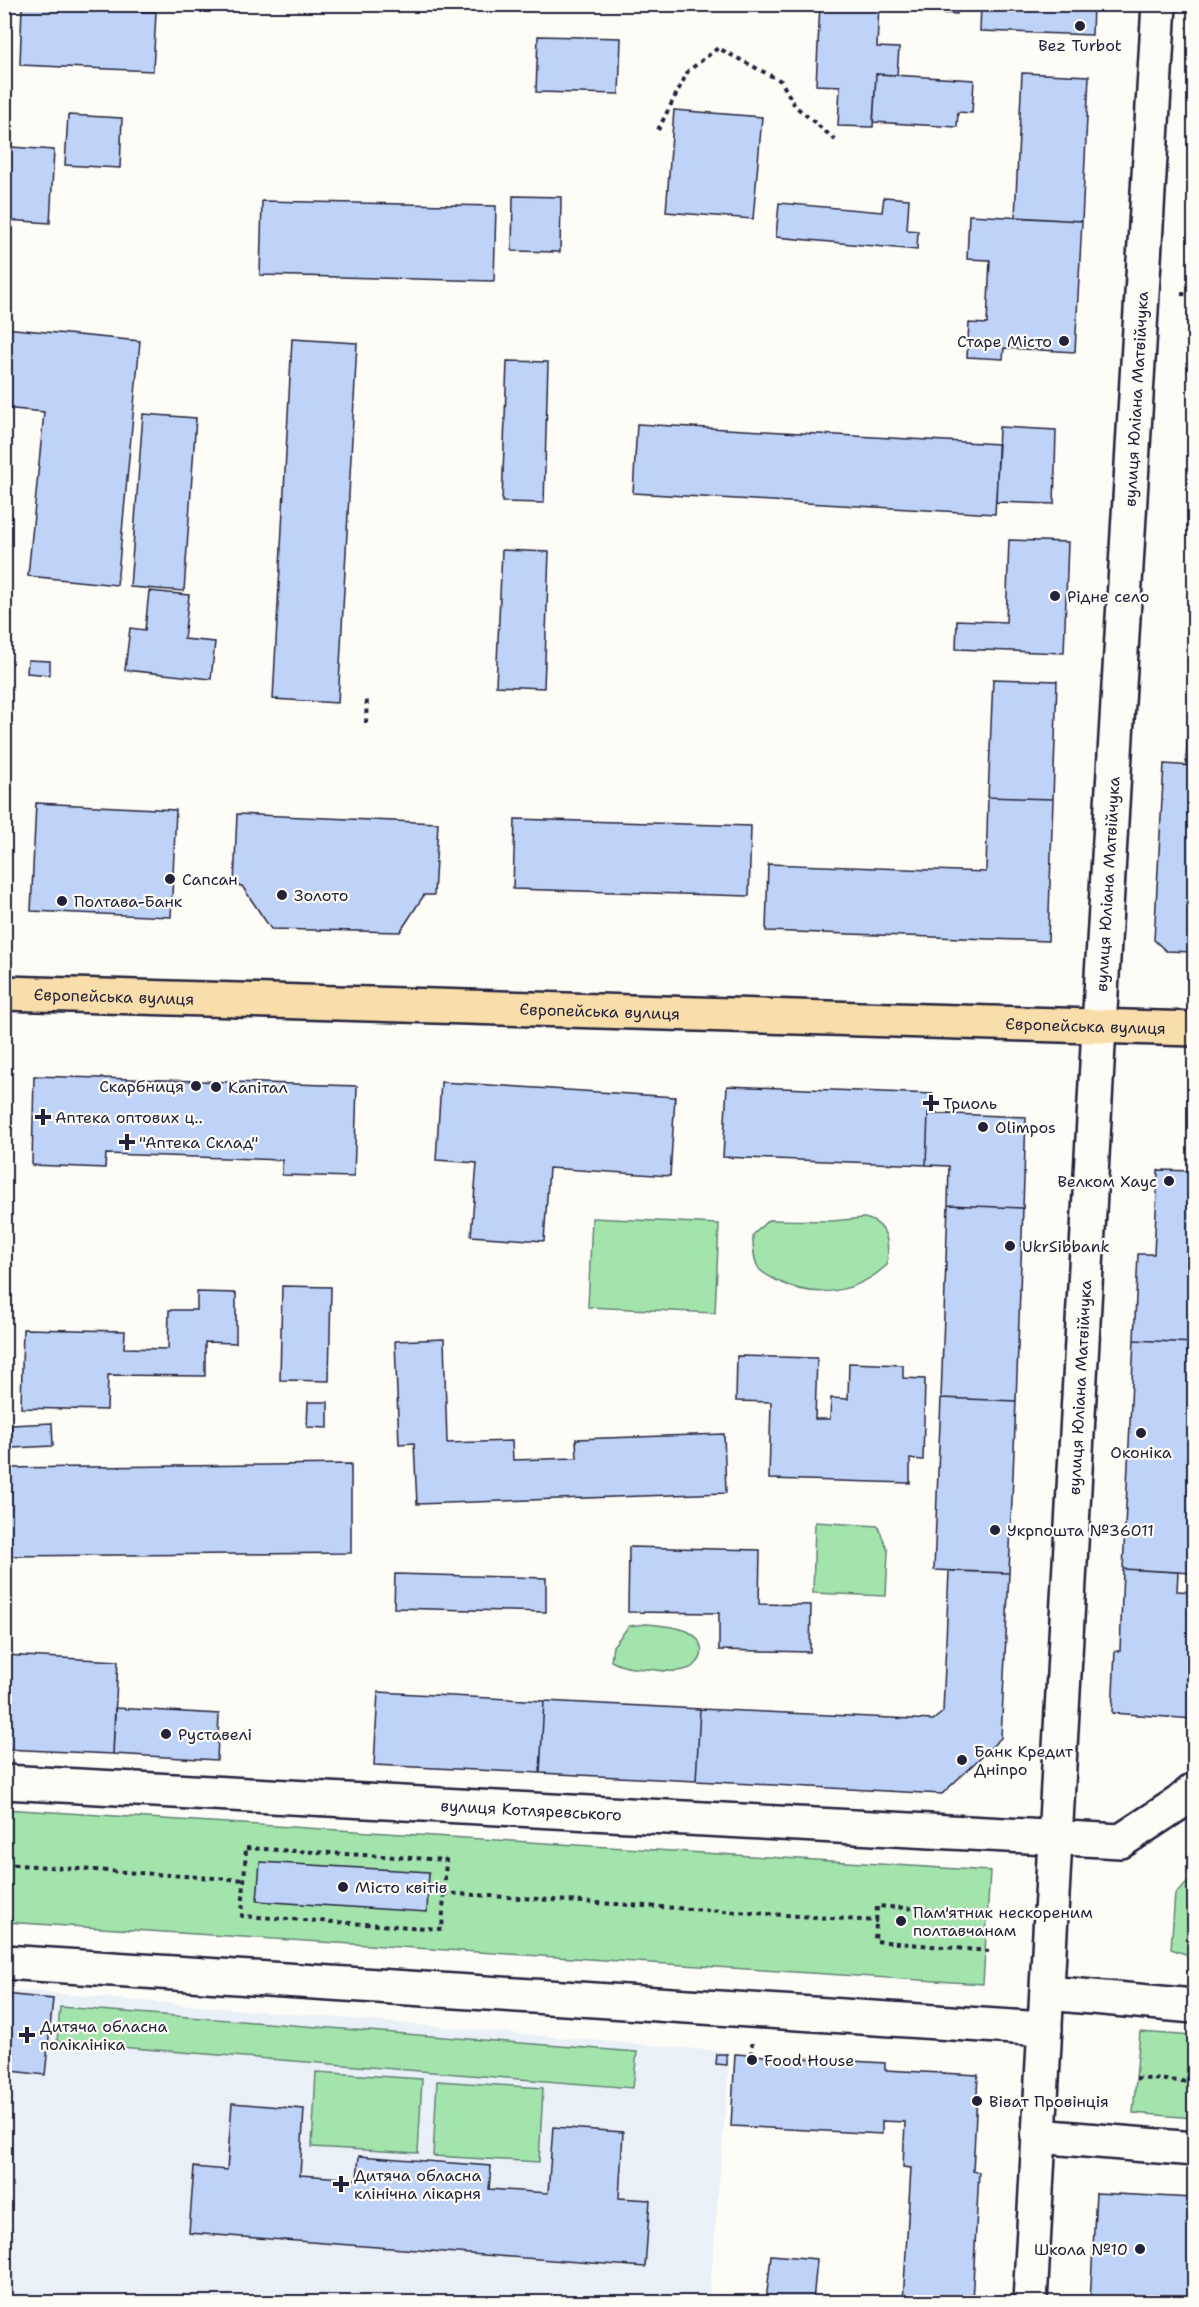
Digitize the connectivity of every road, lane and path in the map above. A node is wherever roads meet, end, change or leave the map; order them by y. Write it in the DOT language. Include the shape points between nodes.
graph roads {
  1 [pos="1159,4"];
  2 [pos="658,130"];
  3 [pos="838,141"];
  4 [pos="1181,294"];
  5 [pos="1194,295"];
  6 [pos="367,697"];
  7 [pos="366,723"];
  8 [pos="4,846"];
  9 [pos="12,846"];
  10 [pos="4,993"];
  11 [pos="1099,1027"];
  12 [pos="1194,1029"];
  13 [pos="4,1782"];
  14 [pos="1194,1790"];
  15 [pos="1057,1837"];
  16 [pos="4,1864"];
  17 [pos="244,1880"];
  18 [pos="444,1893"];
  19 [pos="990,1914"];
  20 [pos="877,1921"];
  21 [pos="989,1951"];
  22 [pos="4,1962"];
  23 [pos="1047,1993"];
  24 [pos="1194,2006"];
  25 [pos="1045,2029"];
  26 [pos="1136,2078"];
  27 [pos="1194,2082"];
  28 [pos="1038,2136"];
  29 [pos="1194,2149"];
  30 [pos="1030,2302"];
  1 -- 11 [label="street, вулиця Юліана Матвійчука"];
  2 -- 3 [label="path" via="688,71 718,48 781,81 795,106"];
  4 -- 5 [label="path"];
  6 -- 7 [label="path"];
  8 -- 9 [label="path"];
  10 -- 11 [label="main road, Європейська вулиця"];
  11 -- 12 [label="main road, Європейська вулиця"];
  11 -- 15 [label="street, вулиця Юліана Матвійчука"];
  13 -- 15 [label="street, вулиця Котляревського"];
  14 -- 15 [label="street, вулиця Котляревського" via="1120,1841"];
  15 -- 23 [label="street, вулиця Юліана Матвійчука"];
  16 -- 17 [label="path"];
  17 -- 18 [label="path" via="246,1848 446,1860"];
  17 -- 18 [label="path" via="242,1916 442,1929"];
  18 -- 20 [label="path"];
  19 -- 20 [label="path" via="878,1906"];
  20 -- 21 [label="path" via="875,1941"];
  22 -- 25 [label="street"];
  23 -- 24 [label="street"];
  23 -- 25 [label="street, вулиця Юліана Матвійчука"];
  25 -- 28 [label="street, вулиця Юліана Матвійчука"];
  26 -- 27 [label="path"];
  28 -- 29 [label="street"];
  28 -- 30 [label="street, вулиця Юліана Матвійчука"];
}
